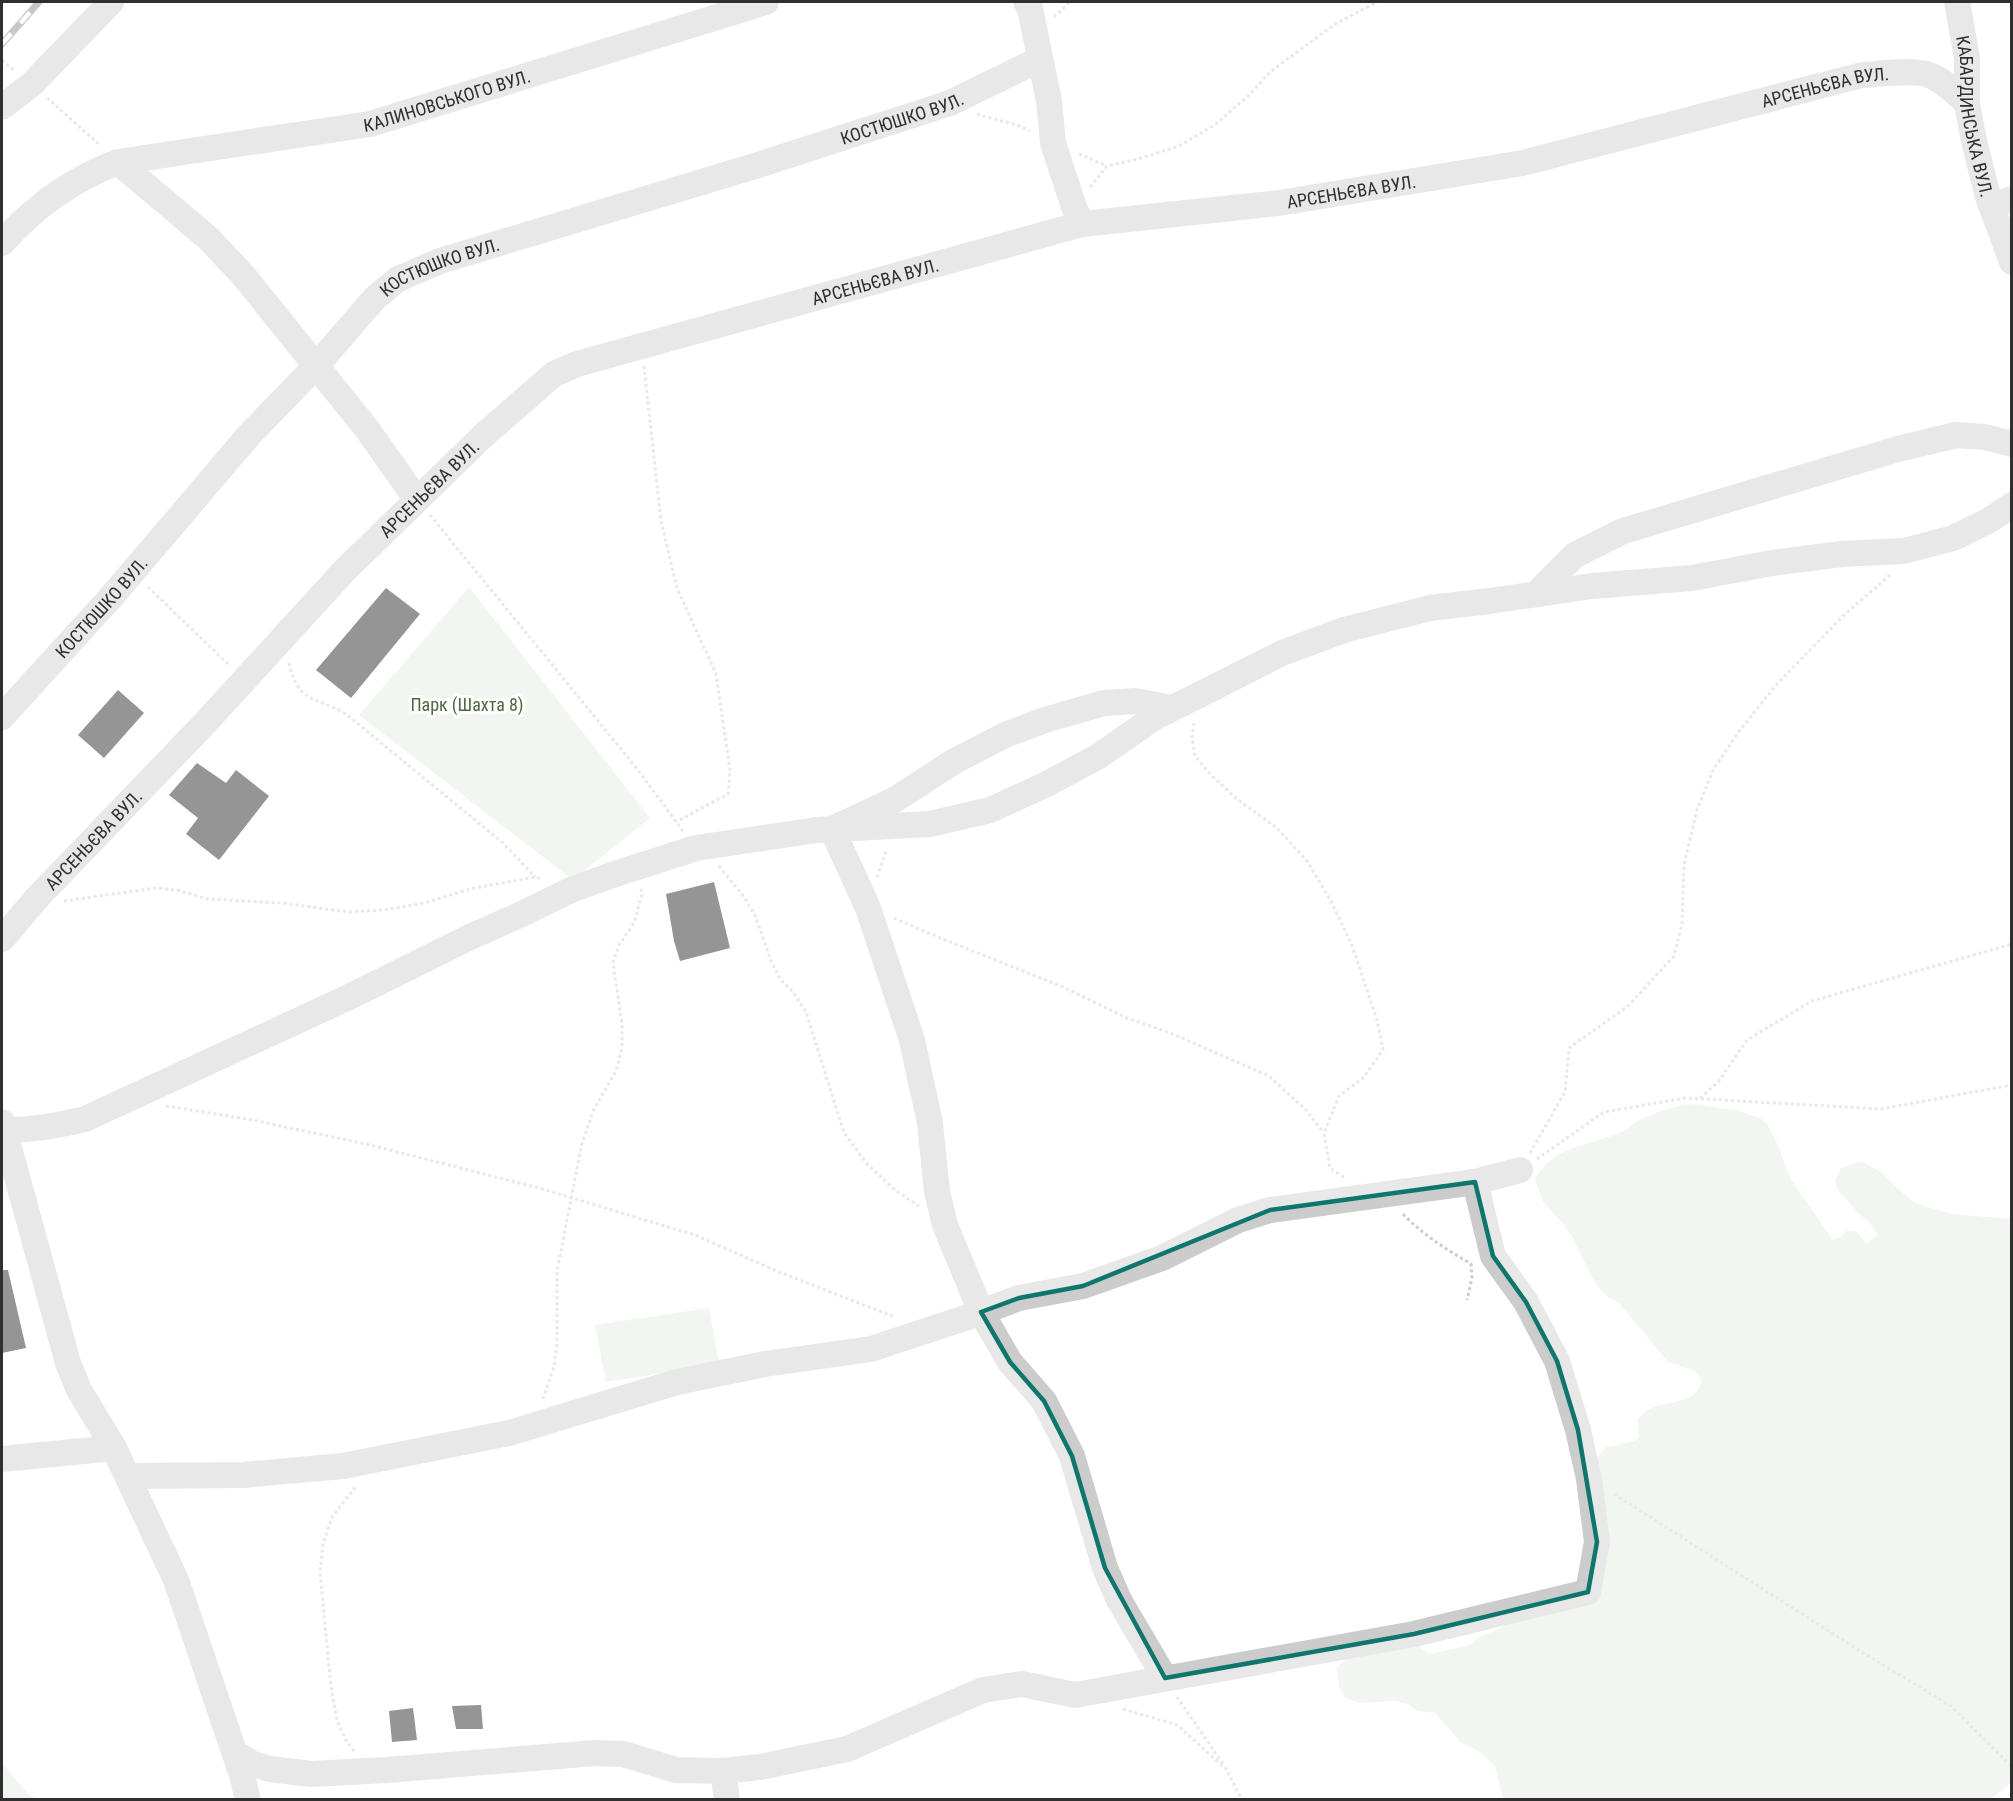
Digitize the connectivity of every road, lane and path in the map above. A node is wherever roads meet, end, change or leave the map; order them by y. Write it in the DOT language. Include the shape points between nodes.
graph roads {
  1 [pos="111,2"];
  2 [pos="766,2"];
  3 [pos="1026,2"];
  4 [pos="1377,2"];
  5 [pos="1957,2"];
  6 [pos="1040,59"];
  7 [pos="32,84"];
  8 [pos="1967,104"];
  9 [pos="2,107"];
  10 [pos="118,162"];
  11 [pos="2001,203"];
  12 [pos="1078,215"];
  13 [pos="2,243"];
  14 [pos="2012,262"];
  15 [pos="642,346"];
  16 [pos="316,366"];
  17 [pos="2012,444"];
  18 [pos="417,500"];
  19 [pos="2012,505"];
  20 [pos="1896,569"];
  21 [pos="133,572"];
  22 [pos="1536,594"];
  23 [pos="282,638"];
  24 [pos="244,680"];
  25 [pos="1199,695"];
  26 [pos="1173,708"];
  27 [pos="2,717"];
  28 [pos="676,822"];
  29 [pos="903,825"];
  30 [pos="832,829"];
  31 [pos="700,848"];
  32 [pos="638,867"];
  33 [pos="535,877"];
  34 [pos="571,890"];
  35 [pos="36,899"];
  36 [pos="868,908"];
  37 [pos="2,939"];
  38 [pos="2012,944"];
  39 [pos="2012,1085"];
  40 [pos="1700,1099"];
  41 [pos="163,1106"];
  42 [pos="3,1126"];
  43 [pos="1324,1133"];
  44 [pos="1520,1170"];
  45 [pos="1346,1178"];
  46 [pos="1474,1182"];
  47 [pos="1381,1195"];
  48 [pos="570,1197"];
  49 [pos="945,1225"];
  50 [pos="1467,1300"];
  51 [pos="981,1312"];
  52 [pos="896,1318"];
  53 [pos="533,1425"];
  54 [pos="114,1448"];
  55 [pos="379,1458"];
  56 [pos="2,1459"];
  57 [pos="128,1476"];
  58 [pos="1589,1479"];
  59 [pos="1165,1678"];
  60 [pos="1120,1708"];
  61 [pos="235,1753"];
  62 [pos="2012,1767"];
  63 [pos="1226,1769"];
  64 [pos="370,1771"];
  65 [pos="723,1771"];
  66 [pos="248,1800"];
  67 [pos="727,1800"];
  68 [pos="1242,1800"];
  1 -- 7 [label="street"];
  2 -- 10 [label="street, КАЛИНОВСЬКОГО ВУЛ." via="370,124"];
  3 -- 6 [label="street"];
  4 -- 12 [label="path" via="1335,24 1270,72 1216,124 1179,146 1107,166"];
  5 -- 8 [label="street, КАБАРДИНСЬКА ВУЛ." via="1966,58"];
  6 -- 12 [label="street" via="1053,143"];
  6 -- 16 [label="street, КОСТЮШКО ВУЛ." via="950,103 440,261 398,279 375,298"];
  7 -- 9 [label="street"];
  7 -- 10 [label="path"];
  8 -- 11 [label="street, КАБАРДИНСЬКА ВУЛ." via="1974,141"];
  8 -- 12 [label="street, АРСЕНЬЄВА ВУЛ." via="1928,74 1862,75 1523,164 1279,203"];
  10 -- 13 [label="street, КАЛИНОВСЬКОГО ВУЛ." via="90,172 64,188 18,224"];
  10 -- 16 [label="street" via="208,238"];
  11 -- 14 [label="street, КАБАРДИНСЬКА ВУЛ."];
  12 -- 15 [label="street, АРСЕНЬЄВА ВУЛ."];
  15 -- 18 [label="street, АРСЕНЬЄВА ВУЛ." via="554,374"];
  15 -- 28 [label="path" via="661,521 677,588 716,674 730,770 728,794"];
  16 -- 18 [label="street"];
  16 -- 21 [label="street, КОСТЮШКО ВУЛ." via="250,434"];
  17 -- 22 [label="street" via="1984,436 1956,435 1623,531 1575,555"];
  18 -- 23 [label="street, АРСЕНЬЄВА ВУЛ."];
  18 -- 28 [label="path"];
  19 -- 22 [label="street" via="1953,538 1904,551 1842,554 1692,578"];
  20 -- 44 [label="path" via="1844,615 1776,685 1713,770 1697,810 1683,864 1682,924 1674,956 1628,1006 1569,1048 1565,1092"];
  21 -- 24 [label="path"];
  21 -- 27 [label="street, КОСТЮШКО ВУЛ."];
  22 -- 25 [label="street" via="1430,608 1344,630 1282,653"];
  23 -- 24 [label="street, АРСЕНЬЄВА ВУЛ."];
  23 -- 33 [label="path" via="293,681 300,692 346,714 503,843"];
  24 -- 35 [label="street, АРСЕНЬЄВА ВУЛ."];
  25 -- 26 [label="street"];
  25 -- 43 [label="path" via="1192,736 1195,756 1238,800 1276,826 1307,861 1352,945 1377,1020 1383,1050 1363,1078 1339,1096"];
  26 -- 29 [label="street" via="1099,756 990,810 930,824"];
  26 -- 30 [label="street" via="1135,701 1104,703 1045,720 1005,735 953,762 896,799"];
  28 -- 31 [label="path"];
  29 -- 30 [label="street"];
  29 -- 36 [label="path" via="888,848"];
  30 -- 31 [label="street"];
  30 -- 36 [label="street"];
  31 -- 32 [label="street"];
  31 -- 49 [label="path" via="742,894 755,915 780,979 806,1012 844,1133 867,1166"];
  32 -- 34 [label="street"];
  32 -- 48 [label="path" via="642,895 634,923 613,962 622,1048 616,1071 594,1109 582,1143"];
  33 -- 34 [label="path"];
  33 -- 35 [label="path" via="470,889 424,903 350,912 207,899 156,888 67,901"];
  34 -- 42 [label="street" via="85,1119 30,1130"];
  35 -- 37 [label="street, АРСЕНЬЄВА ВУЛ."];
  36 -- 43 [label="path" via="1269,1076 1306,1110"];
  36 -- 49 [label="street" via="912,1040 930,1123"];
  38 -- 40 [label="path" via="1812,1001 1747,1040 1718,1082"];
  39 -- 40 [label="path" via="1881,1109"];
  40 -- 44 [label="path" via="1604,1112"];
  41 -- 48 [label="path" via="370,1145"];
  42 -- 54 [label="street" via="68,1363 79,1390"];
  43 -- 45 [label="path" via="1330,1168"];
  44 -- 46 [label="street"];
  46 -- 47 [label="street"];
  46 -- 58 [label="street" via="1493,1256 1526,1302 1557,1361"];
  47 -- 50 [label="path" via="1415,1227 1471,1264"];
  47 -- 51 [label="street" via="1270,1210 1238,1220 1162,1258 1106,1278 1019,1298"];
  48 -- 52 [label="path" via="695,1235"];
  48 -- 53 [label="path" via="556,1271 554,1367"];
  49 -- 51 [label="street"];
  51 -- 53 [label="street" via="871,1349 677,1382"];
  51 -- 59 [label="street" via="1010,1362 1044,1401 1072,1456 1105,1568 1119,1600"];
  53 -- 55 [label="street"];
  54 -- 56 [label="street"];
  54 -- 57 [label="street"];
  55 -- 57 [label="street" via="343,1466 243,1475"];
  55 -- 64 [label="path" via="332,1517 323,1544 320,1572 337,1721"];
  57 -- 61 [label="street" via="176,1580"];
  58 -- 59 [label="street" via="1597,1542 1588,1592 1414,1634"];
  58 -- 62 [label="path" via="1951,1706"];
  59 -- 63 [label="path"];
  59 -- 65 [label="street" via="1075,1695 1022,1684 983,1690 847,1749"];
  60 -- 63 [label="path" via="1177,1725"];
  61 -- 64 [label="street" via="253,1764 288,1772"];
  61 -- 66 [label="street"];
  63 -- 68 [label="path"];
  64 -- 65 [label="street" via="595,1753 623,1754 676,1770"];
  65 -- 67 [label="street"];
}
